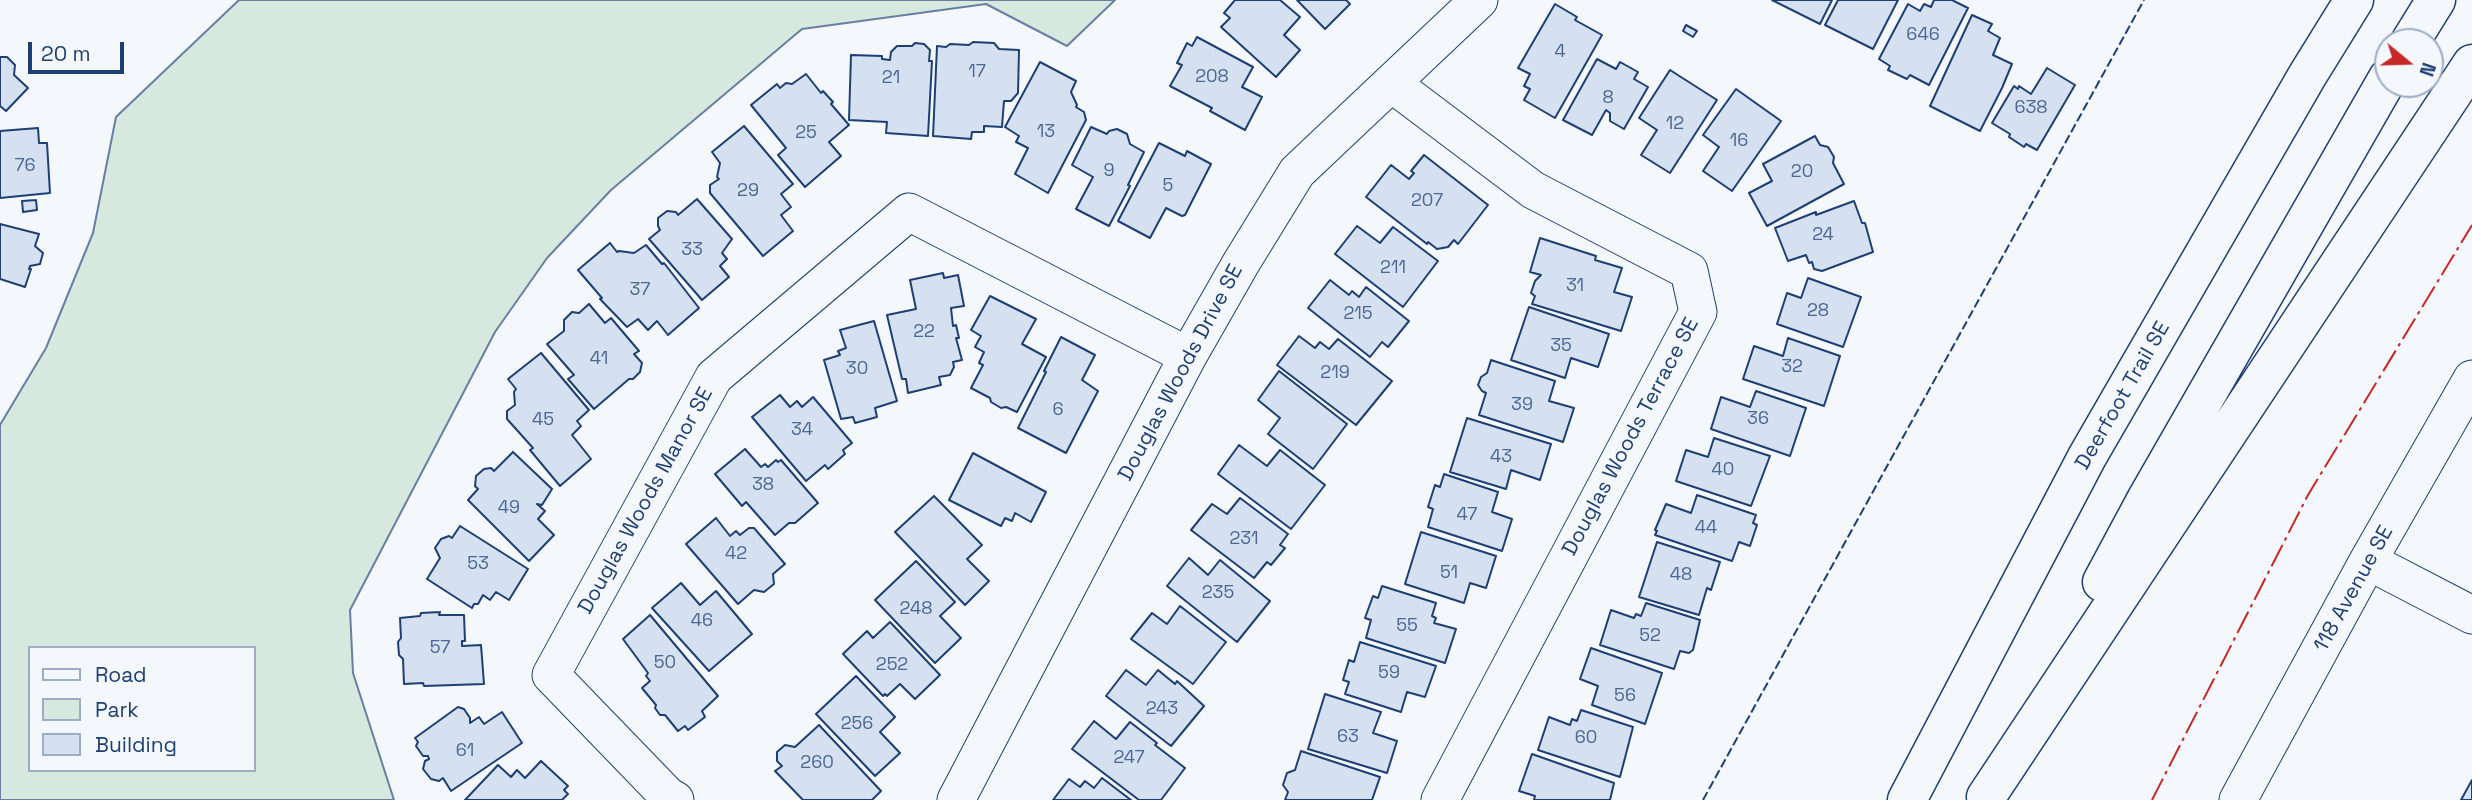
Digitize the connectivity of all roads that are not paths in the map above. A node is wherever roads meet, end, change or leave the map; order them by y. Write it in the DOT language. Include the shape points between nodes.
graph roads {
  1 [pos="1479,0"];
  2 [pos="2339,0"];
  3 [pos="2354,0"];
  4 [pos="2436,0"];
  5 [pos="2419,28"];
  6 [pos="2472,64"];
  7 [pos="2307,76"];
  8 [pos="1391,83"];
  9 [pos="2377,98"];
  10 [pos="1188,356"];
  11 [pos="2472,379"];
  12 [pos="2368,561"];
  13 [pos="2472,615"];
  14 [pos="1986,799"];
  15 [pos="675,800"];
  16 [pos="956,800"];
  17 [pos="1440,800"];
  18 [pos="1907,800"];
  19 [pos="2238,800"];
  1 -- 8 [label="street, Douglas Woods Drive SE"];
  2 -- 7 [label="highway"];
  3 -- 7 [label="highway, Deerfoot Trail SE"];
  4 -- 5 [label="highway"];
  6 -- 14 [label="highway"];
  7 -- 18 [label="highway, Deerfoot Trail SE" via="2087,457"];
  8 -- 10 [label="street, Douglas Woods Drive SE" via="1297,172"];
  8 -- 17 [label="street, Douglas Woods Terrace SE" via="1533,190 1689,271 1698,312"];
  9 -- 14 [label="highway" via="2146,500"];
  10 -- 15 [label="street, Douglas Woods Manor SE" via="909,212 714,377 551,674"];
  10 -- 16 [label="street, Douglas Woods Drive SE"];
  11 -- 12 [label="street, 118 Avenue SE"];
  12 -- 13 [label="street"];
  12 -- 19 [label="street, 118 Avenue SE"];
}
